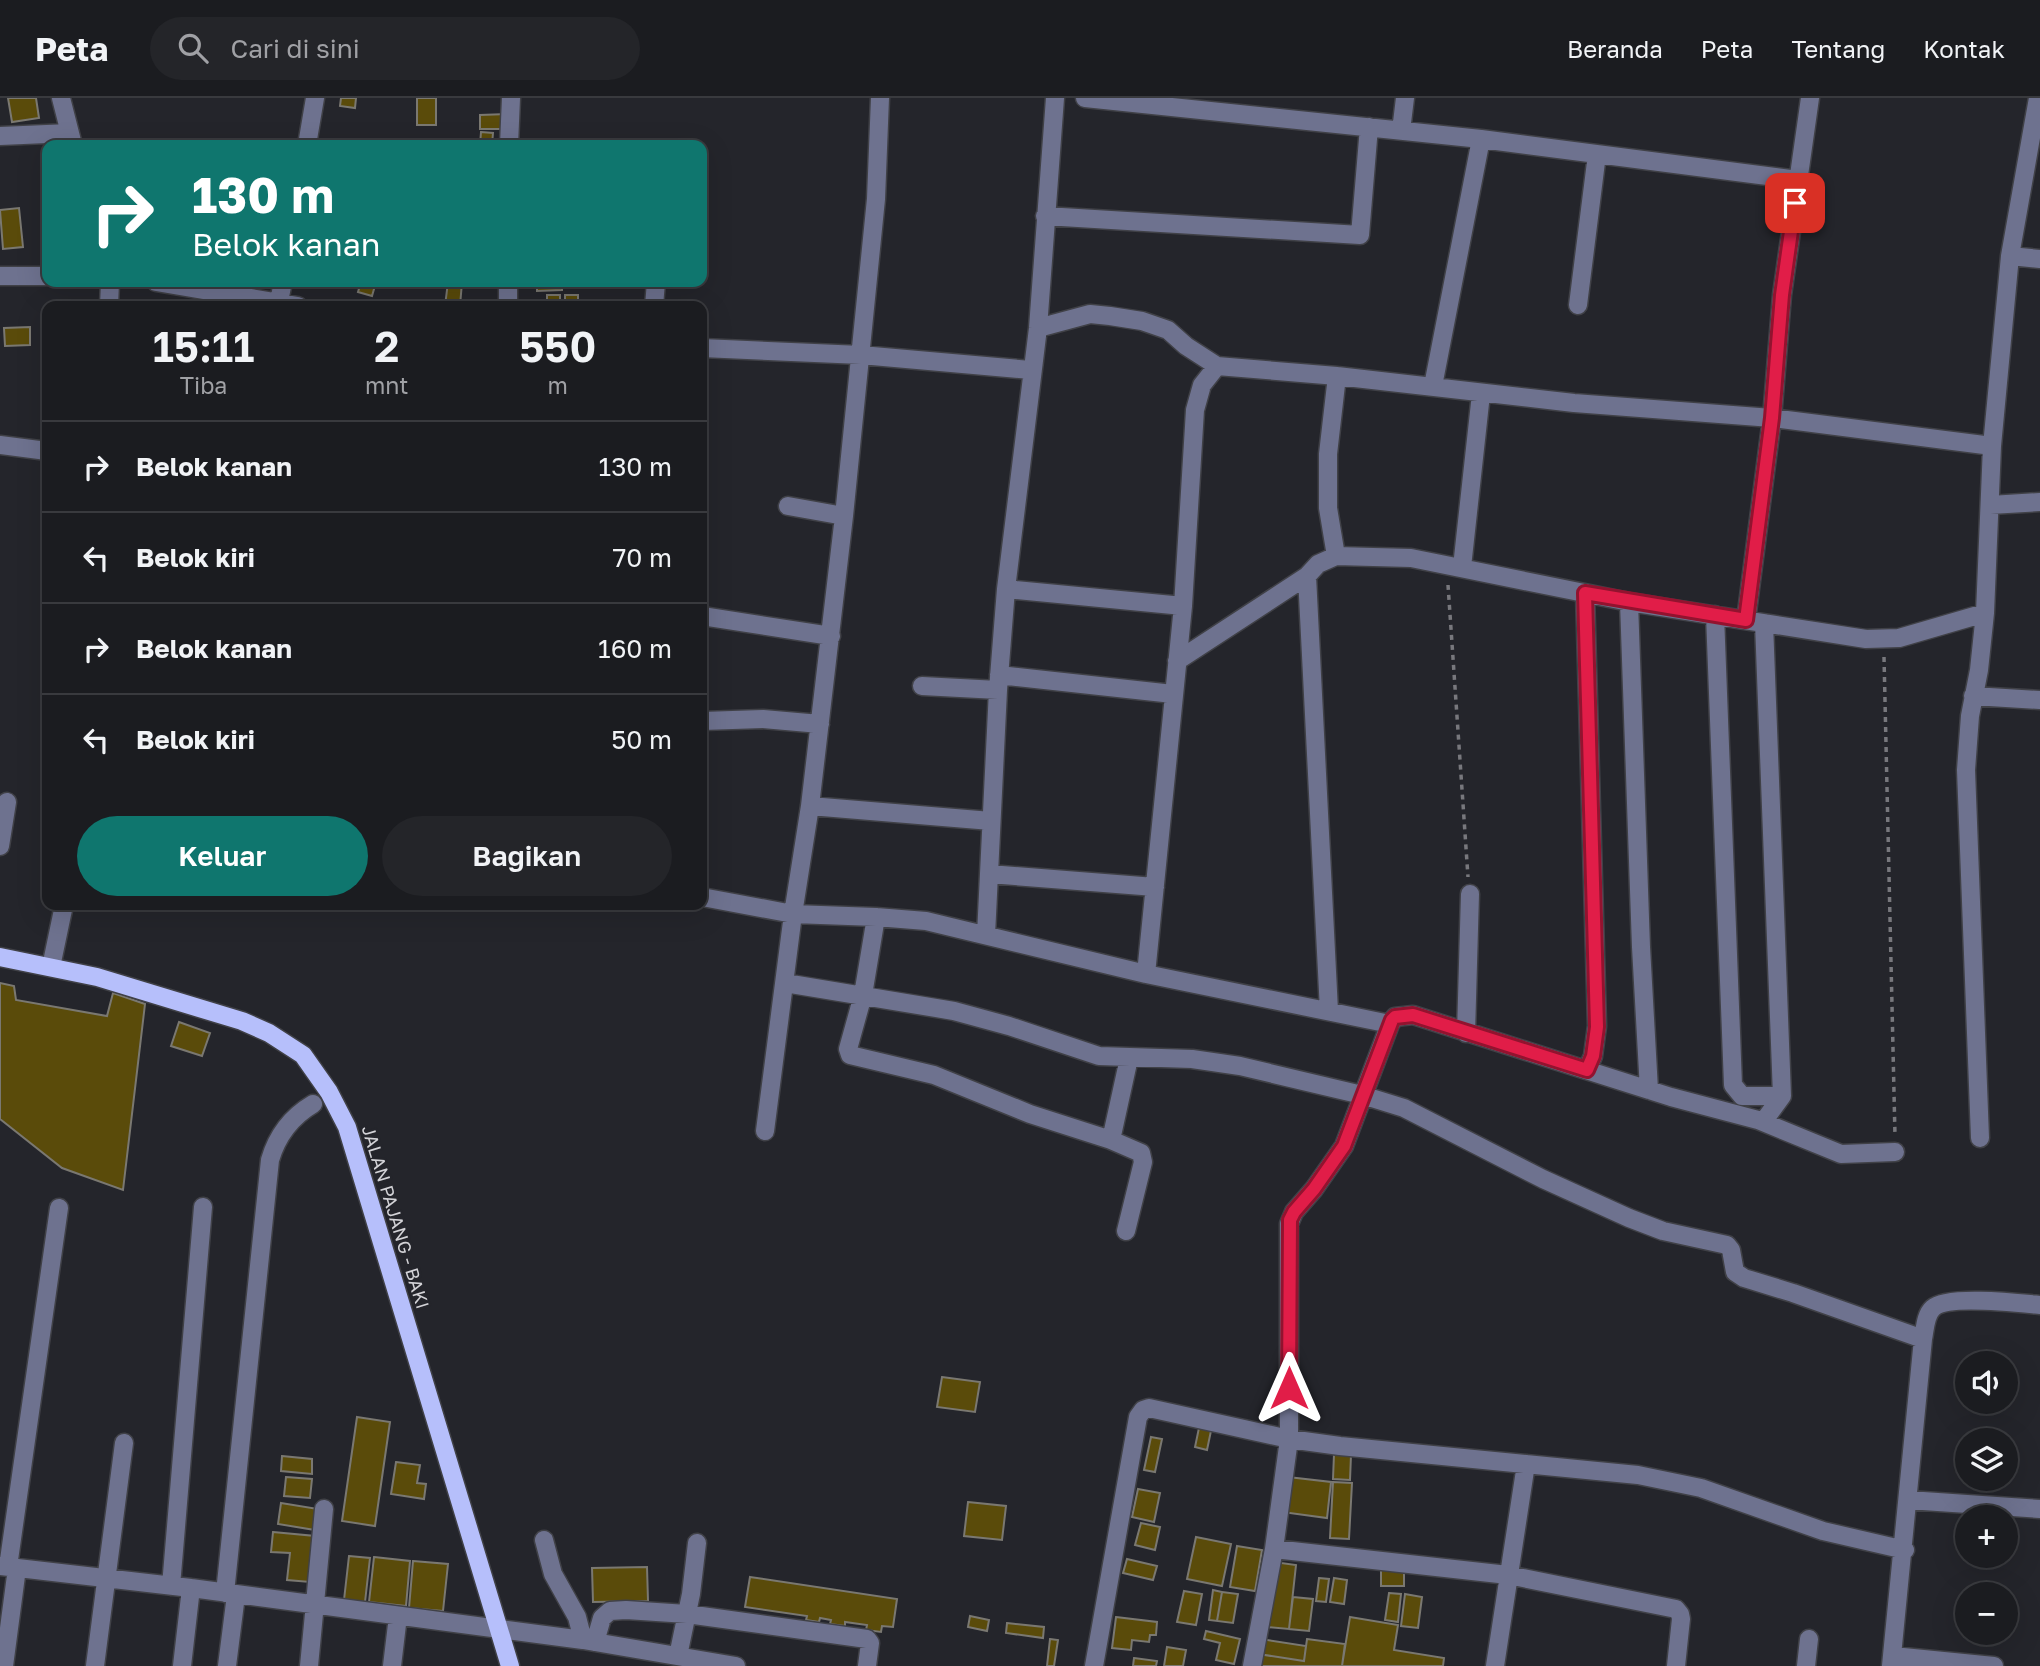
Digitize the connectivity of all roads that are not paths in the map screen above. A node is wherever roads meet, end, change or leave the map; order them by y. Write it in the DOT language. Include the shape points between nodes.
graph roads {
  1 [pos="61,98"];
  2 [pos="315,98"];
  3 [pos="511,98"];
  4 [pos="880,98"];
  5 [pos="1055,98"];
  6 [pos="1085,98"];
  7 [pos="1405,98"];
  8 [pos="1810,98"];
  9 [pos="2034,100"];
  10 [pos="1369,127"];
  11 [pos="1401,131"];
  12 [pos="0,136"];
  13 [pos="72,139"];
  14 [pos="1481,139"];
  15 [pos="308,140"];
  16 [pos="509,140"];
  17 [pos="1597,154"];
  18 [pos="1798,180"];
  19 [pos="1045,216"];
  20 [pos="2010,256"];
  21 [pos="2040,259"];
  22 [pos="0,276"];
  23 [pos="42,276"];
  24 [pos="183,287"];
  25 [pos="258,301"];
  26 [pos="1578,305"];
  27 [pos="1038,328"];
  28 [pos="707,348"];
  29 [pos="861,355"];
  30 [pos="1217,366"];
  31 [pos="1031,370"];
  32 [pos="1337,376"];
  33 [pos="1433,387"];
  34 [pos="1481,394"];
  35 [pos="1772,418"];
  36 [pos="0,445"];
  37 [pos="1992,446"];
  38 [pos="42,450"];
  39 [pos="2040,502"];
  40 [pos="1990,505"];
  41 [pos="788,506"];
  42 [pos="844,516"];
  43 [pos="1336,556"];
  44 [pos="1454,566"];
  45 [pos="1307,576"];
  46 [pos="1006,589"];
  47 [pos="1585,593"];
  48 [pos="1629,602"];
  49 [pos="1183,606"];
  50 [pos="1985,613"];
  51 [pos="1715,615"];
  52 [pos="707,617"];
  53 [pos="1755,621"];
  54 [pos="831,636"];
  55 [pos="1177,661"];
  56 [pos="998,682"];
  57 [pos="922,686"];
  58 [pos="1173,694"];
  59 [pos="1973,696"];
  60 [pos="2040,700"];
  61 [pos="707,721"];
  62 [pos="820,724"];
  63 [pos="7,802"];
  64 [pos="810,806"];
  65 [pos="991,821"];
  66 [pos="0,846"];
  67 [pos="989,874"];
  68 [pos="1155,887"];
  69 [pos="1470,894"];
  70 [pos="707,898"];
  71 [pos="63,910"];
  72 [pos="793,914"];
  73 [pos="876,917"];
  74 [pos="986,935"];
  75 [pos="0,957"];
  76 [pos="51,967"];
  77 [pos="1146,974"];
  78 [pos="785,983"];
  79 [pos="863,995"];
  80 [pos="1329,1011"];
  81 [pos="1390,1024"];
  82 [pos="1466,1033"];
  83 [pos="1129,1058"];
  84 [pos="1587,1070"];
  85 [pos="1648,1090"];
  86 [pos="1362,1095"];
  87 [pos="1782,1096"];
  88 [pos="313,1104"];
  89 [pos="1763,1122"];
  90 [pos="765,1131"];
  91 [pos="1980,1138"];
  92 [pos="1111,1140"];
  93 [pos="1895,1152"];
  94 [pos="203,1207"];
  95 [pos="59,1208"];
  96 [pos="1125,1231"];
  97 [pos="2040,1305"];
  98 [pos="1923,1339"];
  99 [pos="1289,1439"];
  100 [pos="124,1443"];
  101 [pos="1526,1464"];
  102 [pos="1908,1500"];
  103 [pos="324,1509"];
  104 [pos="2040,1509"];
  105 [pos="544,1540"];
  106 [pos="697,1543"];
  107 [pos="1274,1549"];
  108 [pos="1905,1550"];
  109 [pos="8,1567"];
  110 [pos="1508,1576"];
  111 [pos="105,1578"];
  112 [pos="171,1586"];
  113 [pos="191,1588"];
  114 [pos="230,1594"];
  115 [pos="316,1605"];
  116 [pos="687,1614"];
  117 [pos="398,1616"];
  118 [pos="498,1629"];
  119 [pos="1809,1639"];
  120 [pos="589,1641"];
  121 [pos="678,1656"];
  122 [pos="1892,1661"];
  123 [pos="4,1666"];
  124 [pos="95,1666"];
  125 [pos="182,1666"];
  126 [pos="227,1666"];
  127 [pos="309,1666"];
  128 [pos="392,1666"];
  129 [pos="510,1666"];
  130 [pos="735,1666"];
  131 [pos="867,1666"];
  132 [pos="1094,1666"];
  133 [pos="1252,1666"];
  134 [pos="1495,1666"];
  135 [pos="1676,1666"];
  136 [pos="1806,1666"];
  137 [pos="1994,1666"];
  1 -- 13 [label="street"];
  2 -- 15 [label="street"];
  3 -- 16 [label="street"];
  4 -- 29 [label="street"];
  5 -- 19 [label="street"];
  6 -- 10 [label="street"];
  7 -- 11 [label="street"];
  8 -- 18 [label="street"];
  9 -- 20 [label="street"];
  10 -- 11 [label="street"];
  10 -- 19 [label="street" via="1360,235"];
  11 -- 14 [label="street"];
  12 -- 13 [label="street"];
  14 -- 17 [label="street"];
  14 -- 33 [label="street"];
  17 -- 18 [label="street"];
  17 -- 26 [label="street"];
  18 -- 35 [label="street"];
  19 -- 27 [label="street"];
  20 -- 21 [label="street"];
  20 -- 37 [label="street"];
  22 -- 23 [label="street"];
  24 -- 25 [label="street"];
  27 -- 30 [label="street" via="1090,314 1142,321 1168,330"];
  27 -- 31 [label="street"];
  28 -- 29 [label="street"];
  29 -- 31 [label="street"];
  29 -- 42 [label="street"];
  30 -- 32 [label="street"];
  30 -- 49 [label="street" via="1202,385 1195,411"];
  31 -- 46 [label="street"];
  32 -- 33 [label="street"];
  32 -- 43 [label="street" via="1328,453 1328,509"];
  33 -- 34 [label="street"];
  34 -- 35 [label="street"];
  34 -- 44 [label="street"];
  35 -- 37 [label="street"];
  35 -- 53 [label="street"];
  36 -- 38 [label="street"];
  37 -- 40 [label="street"];
  39 -- 40 [label="street"];
  40 -- 50 [label="street"];
  41 -- 42 [label="street"];
  42 -- 54 [label="street"];
  43 -- 44 [label="street" via="1410,558"];
  43 -- 45 [label="street" via="1315,566"];
  44 -- 47 [label="street"];
  45 -- 55 [label="street"];
  45 -- 80 [label="street"];
  46 -- 49 [label="street"];
  46 -- 56 [label="street"];
  47 -- 48 [label="street"];
  47 -- 84 [label="street" via="1597,1027"];
  48 -- 51 [label="street"];
  48 -- 85 [label="street"];
  49 -- 55 [label="street"];
  50 -- 53 [label="street" via="1899,638 1866,639"];
  50 -- 59 [label="street"];
  51 -- 53 [label="street"];
  51 -- 87 [label="street" via="1733,1085 1742,1096"];
  52 -- 54 [label="street"];
  53 -- 87 [label="street"];
  54 -- 62 [label="street"];
  55 -- 58 [label="street"];
  56 -- 57 [label="street"];
  56 -- 58 [label="street"];
  56 -- 65 [label="street"];
  58 -- 68 [label="street"];
  59 -- 60 [label="street"];
  59 -- 91 [label="street" via="1966,770"];
  61 -- 62 [label="street"];
  62 -- 64 [label="street"];
  63 -- 66 [label="street"];
  64 -- 65 [label="street"];
  64 -- 72 [label="street"];
  65 -- 67 [label="street"];
  67 -- 68 [label="street"];
  67 -- 74 [label="street"];
  68 -- 77 [label="street"];
  69 -- 82 [label="street"];
  70 -- 72 [label="street"];
  71 -- 76 [label="street"];
  72 -- 73 [label="street"];
  72 -- 78 [label="street"];
  73 -- 74 [label="street"];
  73 -- 79 [label="street"];
  74 -- 77 [label="street"];
  75 -- 76 [label="main road, JALAN PAJANG - BAKI"];
  76 -- 118 [label="main road, JALAN PAJANG - BAKI" via="242,1021 303,1055 325,1086 347,1126"];
  77 -- 80 [label="street"];
  78 -- 79 [label="street"];
  78 -- 90 [label="street"];
  79 -- 83 [label="street" via="954,1011 1099,1056"];
  79 -- 92 [label="street" via="850,1055 934,1075 1030,1114"];
  80 -- 81 [label="street"];
  81 -- 82 [label="street" via="1395,1017 1413,1015"];
  81 -- 86 [label="street"];
  82 -- 84 [label="street"];
  83 -- 86 [label="street" via="1192,1059 1240,1066"];
  83 -- 92 [label="street"];
  84 -- 85 [label="street"];
  85 -- 89 [label="street"];
  86 -- 98 [label="street" via="1404,1108 1629,1218 1663,1231 1727,1245 1735,1272 1744,1278"];
  86 -- 99 [label="street" via="1344,1146 1289,1224"];
  87 -- 89 [label="street"];
  88 -- 114 [label="street" via="276,1139 270,1160"];
  89 -- 93 [label="street" via="1841,1154"];
  92 -- 96 [label="street" via="1143,1156"];
  94 -- 112 [label="street"];
  95 -- 109 [label="street"];
  97 -- 98 [label="street" via="1977,1300 1934,1306"];
  98 -- 102 [label="street"];
  99 -- 101 [label="street"];
  99 -- 107 [label="street"];
  99 -- 132 [label="street" via="1152,1409 1140,1413"];
  100 -- 111 [label="street"];
  101 -- 108 [label="street" via="1638,1475 1701,1488 1823,1531"];
  101 -- 110 [label="street"];
  102 -- 104 [label="street"];
  102 -- 108 [label="street"];
  103 -- 115 [label="street"];
  105 -- 120 [label="street" via="553,1574"];
  106 -- 116 [label="street"];
  107 -- 110 [label="street"];
  107 -- 133 [label="street"];
  108 -- 122 [label="street"];
  109 -- 111 [label="street"];
  109 -- 123 [label="street"];
  110 -- 134 [label="street"];
  110 -- 135 [label="street" via="1676,1609 1681,1619"];
  111 -- 112 [label="street"];
  111 -- 124 [label="street"];
  112 -- 113 [label="street"];
  113 -- 114 [label="street"];
  113 -- 125 [label="street"];
  114 -- 115 [label="street"];
  114 -- 126 [label="street"];
  115 -- 117 [label="street"];
  115 -- 127 [label="street"];
  116 -- 120 [label="street" via="610,1611"];
  116 -- 121 [label="street"];
  116 -- 131 [label="street" via="867,1639"];
  117 -- 118 [label="street"];
  117 -- 128 [label="street"];
  118 -- 120 [label="street"];
  118 -- 129 [label="main road, JALAN PAJANG - BAKI"];
  119 -- 136 [label="street"];
  120 -- 121 [label="street"];
  121 -- 130 [label="street"];
  122 -- 137 [label="street"];
}
